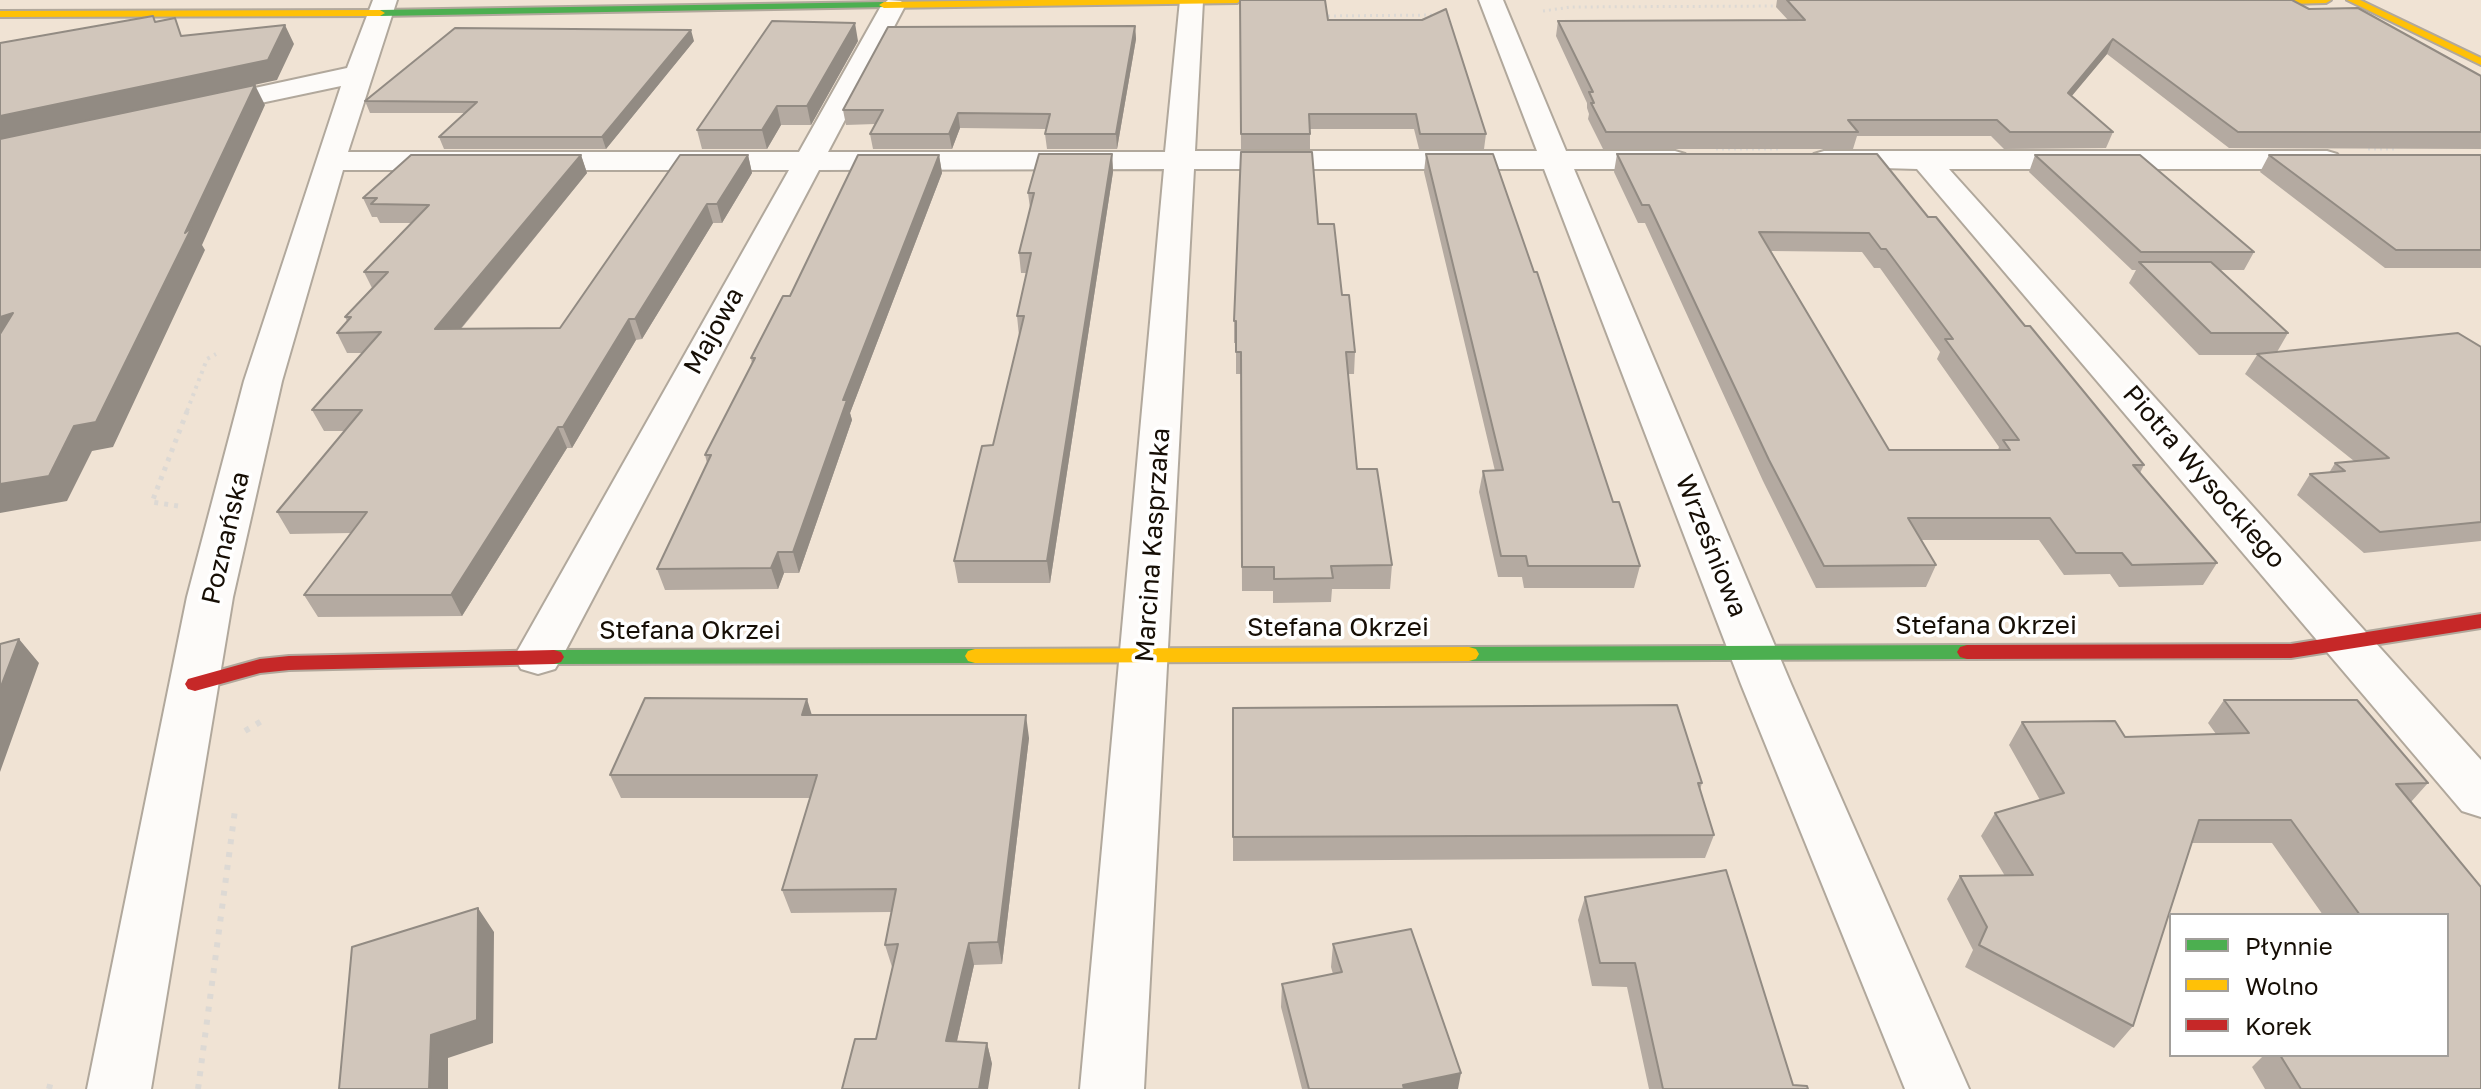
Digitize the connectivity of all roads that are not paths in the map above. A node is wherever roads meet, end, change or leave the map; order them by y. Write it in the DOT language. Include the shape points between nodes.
graph roads {
  1 [pos="146,0"];
  2 [pos="551,0"];
  3 [pos="1237,0"];
  4 [pos="2119,0"];
  5 [pos="2326,0"];
  6 [pos="2352,0"];
  7 [pos="1191,1"];
  8 [pos="0,6"];
  9 [pos="382,6"];
  10 [pos="893,6"];
  11 [pos="707,7"];
  12 [pos="1493,7"];
  13 [pos="0,14"];
  14 [pos="2481,62"];
  15 [pos="358,74"];
  16 [pos="171,114"];
  17 [pos="1793,154"];
  18 [pos="2354,154"];
  19 [pos="1706,155"];
  20 [pos="1181,160"];
  21 [pos="1557,160"];
  22 [pos="1925,160"];
  23 [pos="333,161"];
  24 [pos="807,161"];
  25 [pos="2481,621"];
  26 [pos="2348,642"];
  27 [pos="1754,652"];
  28 [pos="1146,655"];
  29 [pos="538,657"];
  30 [pos="195,684"];
  31 [pos="2481,796"];
  32 [pos="119,1089"];
  33 [pos="1112,1089"];
  34 [pos="1937,1089"];
  1 -- 8 [label="street"];
  2 -- 11 [label="street"];
  3 -- 7 [label="street"];
  4 -- 5 [label="street"];
  6 -- 14 [label="street"];
  7 -- 10 [label="street"];
  7 -- 20 [label="street, Marcina Kasprzaka"];
  9 -- 11 [label="street" via="512,13"];
  9 -- 13 [label="street"];
  9 -- 15 [label="street, Poznańska"];
  10 -- 11 [label="street"];
  10 -- 24 [label="street, Majowa"];
  12 -- 21 [label="street, Wrześniowa"];
  15 -- 16 [label="street"];
  15 -- 23 [label="street, Poznańska"];
  17 -- 22 [label="street"];
  18 -- 22 [label="street"];
  19 -- 21 [label="street"];
  20 -- 21 [label="street"];
  20 -- 24 [label="street"];
  20 -- 28 [label="street, Marcina Kasprzaka"];
  21 -- 27 [label="street, Wrześniowa"];
  22 -- 26 [label="street, Piotra Wysockiego"];
  23 -- 24 [label="street"];
  23 -- 30 [label="street, Poznańska" via="263,381 210,597"];
  24 -- 29 [label="street, Majowa"];
  25 -- 26 [label="street, Stefana Okrzei"];
  26 -- 27 [label="street, Stefana Okrzei" via="2291,651"];
  26 -- 31 [label="street, Piotra Wysockiego"];
  27 -- 28 [label="street, Stefana Okrzei"];
  27 -- 34 [label="street, Wrześniowa"];
  28 -- 29 [label="street, Stefana Okrzei"];
  28 -- 33 [label="street, Marcina Kasprzaka"];
  29 -- 30 [label="street, Stefana Okrzei" via="260,666"];
  30 -- 32 [label="street, Poznańska"];
}
